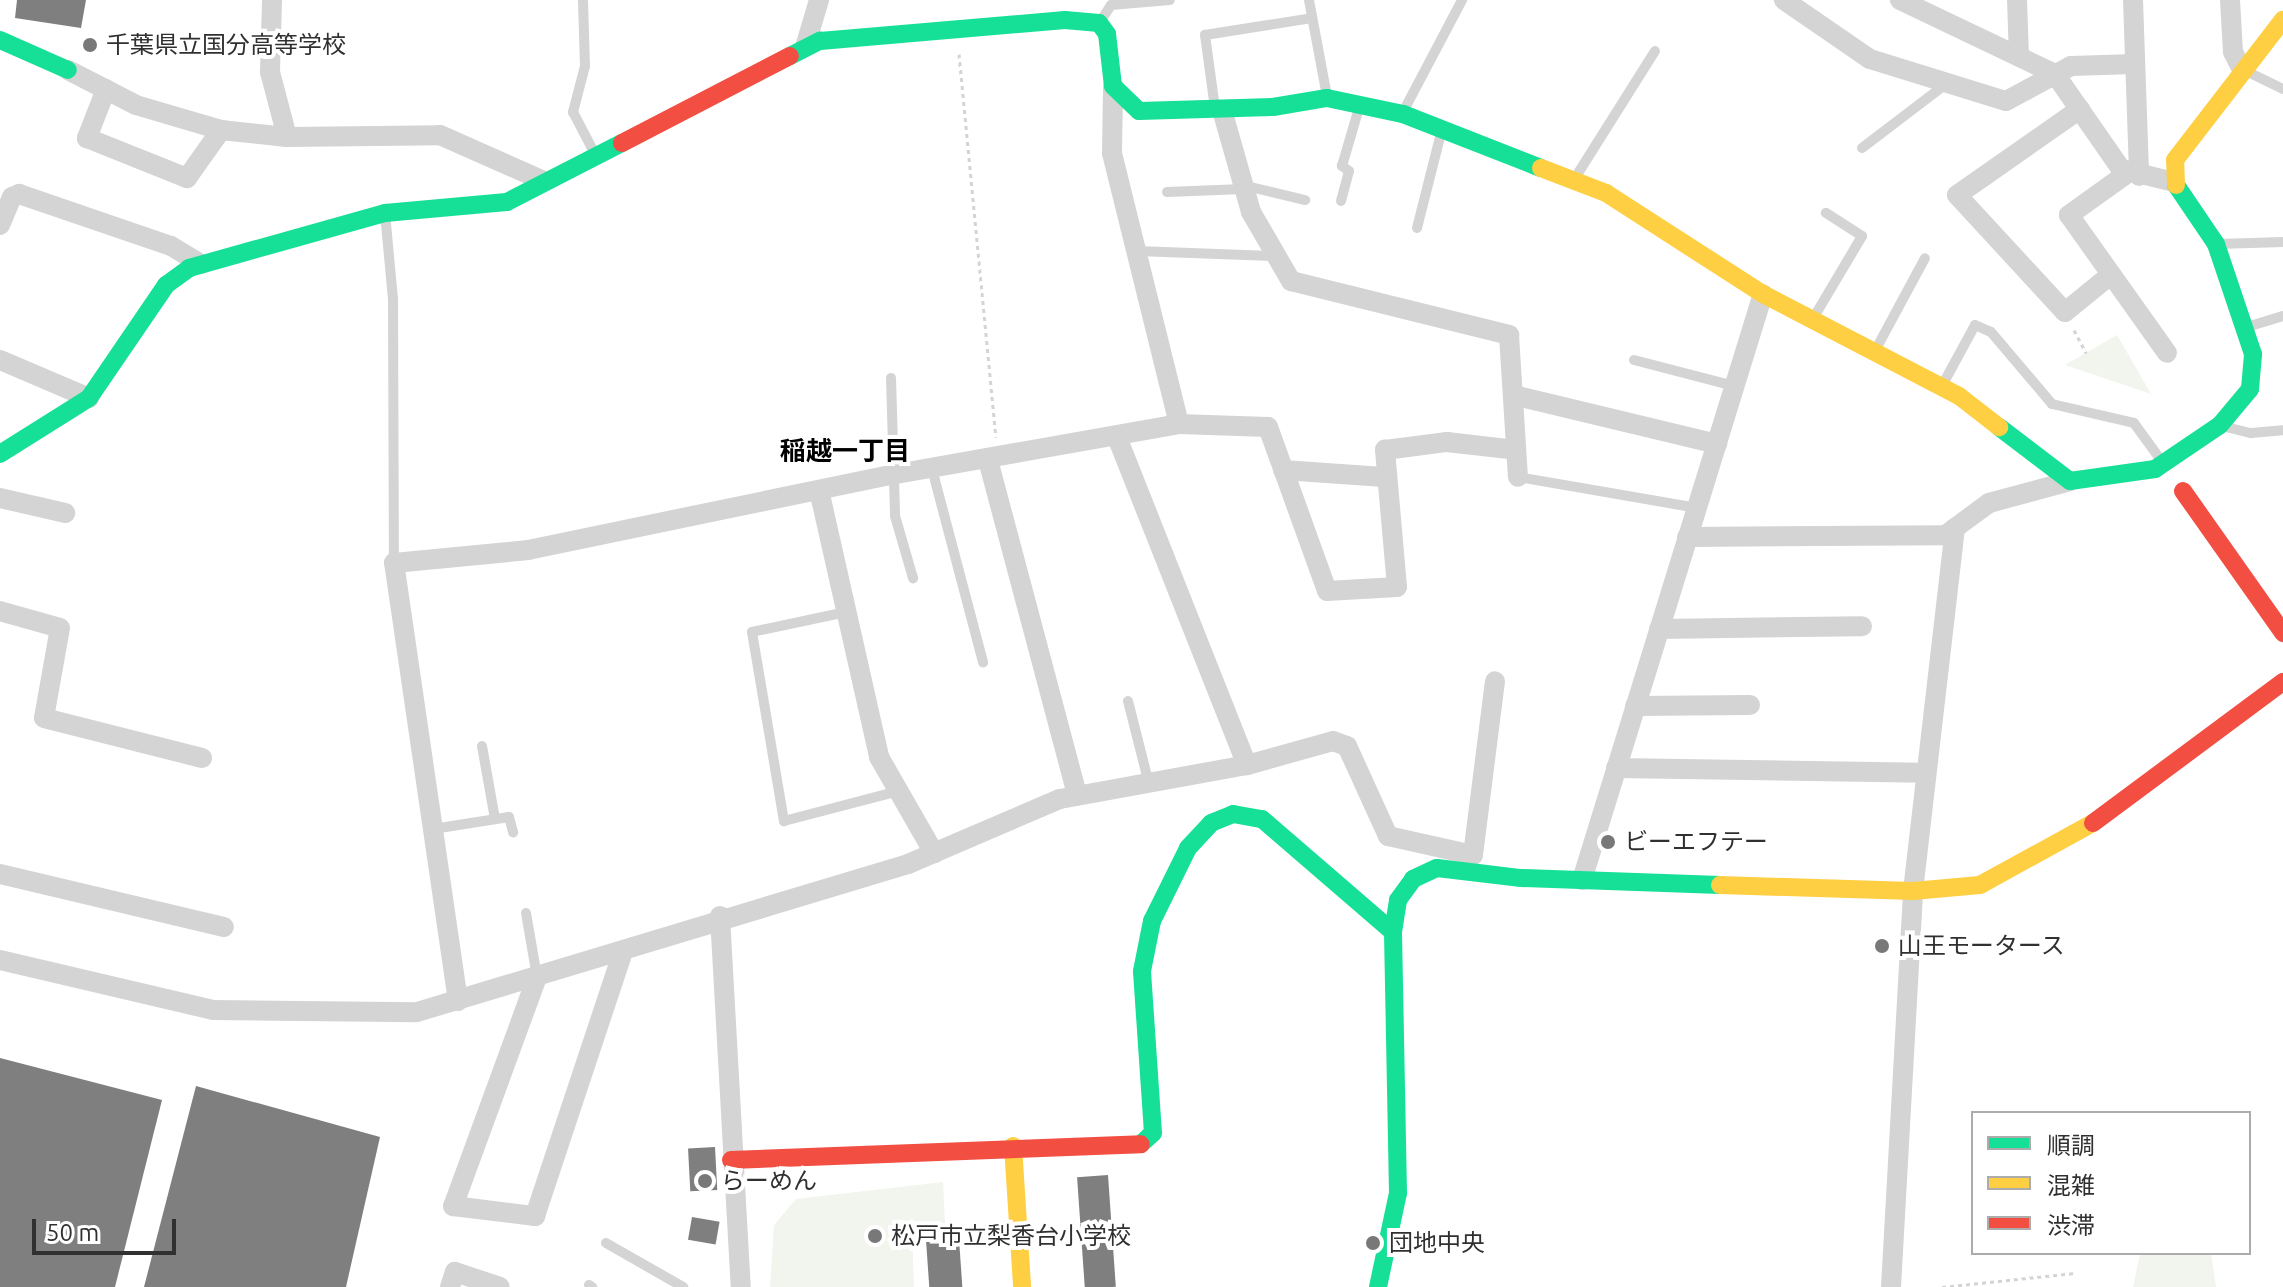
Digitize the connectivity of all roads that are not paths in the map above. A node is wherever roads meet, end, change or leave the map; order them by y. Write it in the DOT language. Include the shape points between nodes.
graph roads {
  1 [pos="272,0"];
  2 [pos="583,0"];
  3 [pos="819,0"];
  4 [pos="1170,0"];
  5 [pos="1309,0"];
  6 [pos="1462,0"];
  7 [pos="1784,0"];
  8 [pos="1900,0"];
  9 [pos="2017,0"];
  10 [pos="2133,0"];
  11 [pos="2230,0"];
  12 [pos="1922,5"];
  13 [pos="1064,10"];
  14 [pos="1312,18"];
  15 [pos="2283,20"];
  16 [pos="1099,23"];
  17 [pos="0,40"];
  18 [pos="805,47"];
  19 [pos="1655,51"];
  20 [pos="2019,56"];
  21 [pos="2135,64"];
  22 [pos="68,70"];
  23 [pos="2242,70"];
  24 [pos="2055,74"];
  25 [pos="1949,81"];
  26 [pos="1113,86"];
  27 [pos="106,89"];
  28 [pos="2283,89"];
  29 [pos="1327,98"];
  30 [pos="1360,103"];
  31 [pos="2080,109"];
  32 [pos="1218,110"];
  33 [pos="1403,114"];
  34 [pos="1442,129"];
  35 [pos="221,130"];
  36 [pos="287,137"];
  37 [pos="1862,148"];
  38 [pos="595,154"];
  39 [pos="2134,174"];
  40 [pos="1575,179"];
  41 [pos="544,181"];
  42 [pos="2174,182"];
  43 [pos="1243,187"];
  44 [pos="1167,192"];
  45 [pos="1305,200"];
  46 [pos="1341,201"];
  47 [pos="385,213"];
  48 [pos="1826,213"];
  49 [pos="0,225"];
  50 [pos="1417,228"];
  51 [pos="2283,242"];
  52 [pos="2216,244"];
  53 [pos="1135,251"];
  54 [pos="1275,256"];
  55 [pos="1925,258"];
  56 [pos="201,264"];
  57 [pos="2108,277"];
  58 [pos="1763,294"];
  59 [pos="2283,316"];
  60 [pos="1813,319"];
  61 [pos="2246,327"];
  62 [pos="1875,351"];
  63 [pos="2167,353"];
  64 [pos="0,360"];
  65 [pos="1634,360"];
  66 [pos="891,378"];
  67 [pos="1734,386"];
  68 [pos="1942,386"];
  69 [pos="1513,395"];
  70 [pos="89,398"];
  71 [pos="1179,424"];
  72 [pos="2220,425"];
  73 [pos="2283,430"];
  74 [pos="1117,437"];
  75 [pos="1717,444"];
  76 [pos="1516,450"];
  77 [pos="0,454"];
  78 [pos="993,459"];
  79 [pos="2160,467"];
  80 [pos="932,469"];
  81 [pos="1283,470"];
  82 [pos="896,474"];
  83 [pos="1384,477"];
  84 [pos="1518,477"];
  85 [pos="2070,481"];
  86 [pos="819,490"];
  87 [pos="2183,491"];
  88 [pos="0,498"];
  89 [pos="1697,508"];
  90 [pos="65,513"];
  91 [pos="1955,528"];
  92 [pos="1687,537"];
  93 [pos="394,563"];
  94 [pos="913,578"];
  95 [pos="0,611"];
  96 [pos="846,612"];
  97 [pos="1862,626"];
  98 [pos="1659,629"];
  99 [pos="2283,633"];
  100 [pos="983,662"];
  101 [pos="1495,681"];
  102 [pos="2283,682"];
  103 [pos="1128,701"];
  104 [pos="1750,705"];
  105 [pos="1635,706"];
  106 [pos="482,746"];
  107 [pos="202,758"];
  108 [pos="1247,765"];
  109 [pos="1616,768"];
  110 [pos="1923,773"];
  111 [pos="1149,784"];
  112 [pos="898,791"];
  113 [pos="1077,795"];
  114 [pos="495,819"];
  115 [pos="433,829"];
  116 [pos="513,832"];
  117 [pos="934,853"];
  118 [pos="1471,862"];
  119 [pos="0,874"];
  120 [pos="1582,880"];
  121 [pos="1913,891"];
  122 [pos="526,913"];
  123 [pos="720,916"];
  124 [pos="224,927"];
  125 [pos="1393,932"];
  126 [pos="622,954"];
  127 [pos="0,960"];
  128 [pos="537,977"];
  129 [pos="458,1001"];
  130 [pos="1013,1146"];
  131 [pos="731,1160"];
  132 [pos="606,1243"];
  133 [pos="450,1287"];
  134 [pos="500,1287"];
  135 [pos="683,1287"];
  136 [pos="741,1287"];
  137 [pos="1022,1287"];
  138 [pos="1378,1287"];
  139 [pos="1891,1287"];
  1 -- 36 [label="street" via="270,72"];
  2 -- 38 [label="lane" via="585,66 573,112"];
  3 -- 18 [label="street"];
  4 -- 16 [label="lane" via="1111,5"];
  5 -- 14 [label="lane"];
  6 -- 33 [label="lane"];
  7 -- 25 [label="street" via="1870,59"];
  8 -- 12 [label="street"];
  9 -- 20 [label="street"];
  10 -- 21 [label="street"];
  11 -- 23 [label="street" via="2233,52"];
  12 -- 20 [label="street"];
  13 -- 16 [label="street"];
  13 -- 18 [label="street" via="956,27 854,35"];
  14 -- 29 [label="lane"];
  14 -- 32 [label="lane" via="1205,35"];
  15 -- 23 [label="street"];
  16 -- 26 [label="street" via="1107,34"];
  17 -- 22 [label="street"];
  18 -- 38 [label="street"];
  19 -- 40 [label="lane"];
  20 -- 24 [label="street"];
  21 -- 24 [label="street" via="2071,66"];
  21 -- 39 [label="street"];
  22 -- 27 [label="street"];
  23 -- 28 [label="lane"];
  23 -- 42 [label="street" via="2188,136 2175,160"];
  24 -- 25 [label="street" via="2006,101"];
  24 -- 31 [label="street"];
  25 -- 37 [label="lane"];
  26 -- 32 [label="street" via="1139,111"];
  26 -- 53 [label="street" via="1112,153"];
  27 -- 35 [label="street" via="136,105"];
  27 -- 35 [label="street" via="87,138 187,178"];
  29 -- 30 [label="street"];
  29 -- 32 [label="street"];
  30 -- 33 [label="street"];
  30 -- 46 [label="lane" via="1342,166 1349,171"];
  31 -- 39 [label="street"];
  31 -- 57 [label="street" via="1957,195 2065,312"];
  32 -- 43 [label="street"];
  33 -- 34 [label="street"];
  34 -- 40 [label="street"];
  34 -- 50 [label="lane"];
  35 -- 36 [label="street"];
  36 -- 41 [label="street" via="440,135"];
  38 -- 41 [label="street"];
  39 -- 42 [label="street"];
  39 -- 57 [label="street" via="2069,215"];
  40 -- 58 [label="street"];
  41 -- 47 [label="street" via="507,202"];
  42 -- 52 [label="street"];
  43 -- 44 [label="lane"];
  43 -- 45 [label="lane"];
  43 -- 54 [label="street"];
  47 -- 56 [label="street"];
  47 -- 93 [label="lane" via="393,323"];
  48 -- 60 [label="lane" via="1862,236"];
  49 -- 56 [label="street" via="12,197 19,194 171,246"];
  51 -- 52 [label="lane"];
  52 -- 61 [label="street"];
  53 -- 54 [label="lane"];
  53 -- 71 [label="street"];
  54 -- 69 [label="street" via="1291,281 1509,335"];
  55 -- 62 [label="lane"];
  56 -- 70 [label="street" via="166,285"];
  57 -- 63 [label="street"];
  58 -- 60 [label="street"];
  58 -- 67 [label="street"];
  59 -- 61 [label="lane"];
  60 -- 62 [label="street"];
  61 -- 72 [label="street" via="2253,354 2250,389"];
  62 -- 68 [label="street"];
  64 -- 70 [label="street"];
  65 -- 67 [label="lane"];
  66 -- 82 [label="lane"];
  67 -- 75 [label="street"];
  68 -- 79 [label="lane" via="1975,325 1991,332 2052,404 2134,423"];
  68 -- 85 [label="street"];
  69 -- 75 [label="street"];
  69 -- 76 [label="street"];
  70 -- 77 [label="street"];
  71 -- 74 [label="street"];
  71 -- 81 [label="street" via="1268,427"];
  72 -- 73 [label="lane" via="2251,433"];
  72 -- 79 [label="street"];
  74 -- 78 [label="street"];
  74 -- 108 [label="street"];
  75 -- 89 [label="street"];
  76 -- 83 [label="street" via="1447,442 1385,450"];
  76 -- 84 [label="street"];
  78 -- 80 [label="street"];
  78 -- 113 [label="street"];
  79 -- 85 [label="street"];
  79 -- 87 [label="street"];
  80 -- 82 [label="street"];
  80 -- 100 [label="lane"];
  81 -- 83 [label="street"];
  81 -- 83 [label="street" via="1327,591 1397,587"];
  82 -- 86 [label="street"];
  82 -- 94 [label="lane" via="895,516"];
  84 -- 89 [label="lane"];
  85 -- 91 [label="street" via="1989,503"];
  86 -- 93 [label="street" via="528,550"];
  86 -- 96 [label="street"];
  87 -- 99 [label="street"];
  88 -- 90 [label="street"];
  89 -- 92 [label="street"];
  91 -- 92 [label="street" via="1946,535"];
  91 -- 110 [label="street"];
  92 -- 98 [label="street"];
  93 -- 115 [label="street"];
  95 -- 107 [label="street" via="60,628 44,718"];
  96 -- 112 [label="street" via="879,757"];
  96 -- 112 [label="lane" via="752,632 784,821"];
  97 -- 98 [label="street"];
  98 -- 105 [label="street"];
  101 -- 118 [label="street"];
  102 -- 121 [label="street" via="2173,769 2040,858 1980,885"];
  103 -- 111 [label="lane"];
  104 -- 105 [label="street"];
  105 -- 109 [label="street"];
  106 -- 114 [label="lane"];
  108 -- 111 [label="street"];
  108 -- 118 [label="street" via="1333,741 1347,746 1388,836"];
  109 -- 110 [label="street"];
  109 -- 120 [label="street"];
  110 -- 121 [label="street"];
  111 -- 113 [label="street"];
  112 -- 117 [label="street"];
  113 -- 117 [label="street"];
  114 -- 115 [label="lane"];
  114 -- 116 [label="lane" via="509,817"];
  115 -- 129 [label="street"];
  117 -- 123 [label="street"];
  118 -- 120 [label="street"];
  118 -- 125 [label="street" via="1413,879 1398,900"];
  119 -- 124 [label="street"];
  120 -- 121 [label="street"];
  121 -- 139 [label="street"];
  122 -- 128 [label="lane"];
  123 -- 126 [label="street"];
  123 -- 131 [label="street"];
  125 -- 130 [label="street" via="1262,819 1233,814 1211,823 1188,848 1158,909 1145,959 1153,1133 1146,1144"];
  125 -- 138 [label="street" via="1398,1193"];
  126 -- 128 [label="street"];
  126 -- 128 [label="street" via="535,1216 453,1206"];
  127 -- 129 [label="street" via="213,1010 406,1012"];
  128 -- 129 [label="street"];
  130 -- 131 [label="street"];
  130 -- 137 [label="street"];
  131 -- 136 [label="street"];
  132 -- 135 [label="lane"];
  133 -- 134 [label="street" via="455,1272"];
}
